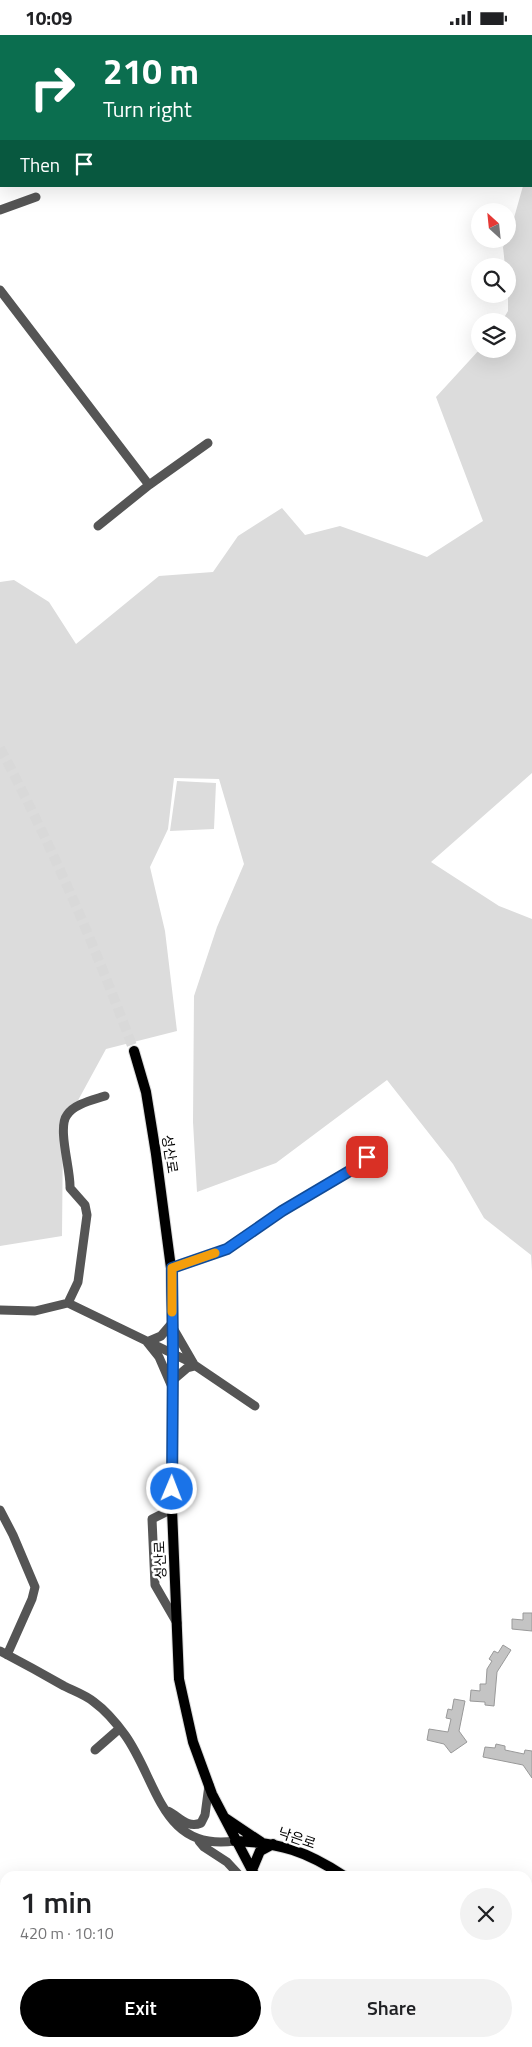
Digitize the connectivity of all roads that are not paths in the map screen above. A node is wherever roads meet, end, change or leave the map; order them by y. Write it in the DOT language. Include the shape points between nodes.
graph roads {
  1 [pos="36,197"];
  2 [pos="0,210"];
  3 [pos="0,290"];
  4 [pos="208,443"];
  5 [pos="150,485"];
  6 [pos="98,526"];
  7 [pos="134,1051"];
  8 [pos="105,1096"];
  9 [pos="367,1157"];
  10 [pos="172,1268"];
  11 [pos="68,1303"];
  12 [pos="0,1310"];
  13 [pos="173,1325"];
  14 [pos="147,1342"];
  15 [pos="173,1354"];
  16 [pos="196,1366"];
  17 [pos="173,1385"];
  18 [pos="255,1406"];
  19 [pos="172,1509"];
  20 [pos="0,1510"];
  21 [pos="177,1623"];
  22 [pos="4,1653"];
  23 [pos="119,1729"];
  24 [pos="95,1750"];
  25 [pos="209,1785"];
  26 [pos="165,1810"];
  27 [pos="224,1817"];
  28 [pos="198,1839"];
  29 [pos="236,1841"];
  30 [pos="267,1843"];
  31 [pos="235,1871"];
  32 [pos="252,1871"];
  33 [pos="254,1871"];
  34 [pos="335,1871"];
  1 -- 2 [label="street"];
  3 -- 5 [label="street"];
  4 -- 5 [label="street"];
  5 -- 6 [label="street"];
  7 -- 10 [label="main road, 성산로" via="146,1092"];
  8 -- 11 [label="street" via="78,1106 67,1113 64,1120 70,1187 85,1205 87,1215 78,1282"];
  9 -- 10 [label="street" via="227,1249"];
  10 -- 13 [label="main road, 성산로"];
  11 -- 12 [label="street" via="35,1311"];
  11 -- 14 [label="street"];
  13 -- 14 [label="street" via="161,1336"];
  13 -- 15 [label="main road, 성산로"];
  13 -- 16 [label="street"];
  14 -- 15 [label="street"];
  14 -- 17 [label="street"];
  15 -- 16 [label="street"];
  15 -- 17 [label="main road, 성산로"];
  16 -- 17 [label="street" via="187,1368"];
  16 -- 18 [label="street"];
  17 -- 19 [label="main road, 성산로"];
  19 -- 21 [label="main road, 성산로"];
  19 -- 21 [label="street" via="152,1519 155,1585"];
  20 -- 22 [label="street" via="35,1587"];
  21 -- 25 [label="main road, 성산로" via="179,1679 193,1742"];
  22 -- 23 [label="street" via="94,1702"];
  23 -- 24 [label="street"];
  23 -- 26 [label="street"];
  25 -- 26 [label="street" via="205,1815 200,1823 188,1824"];
  25 -- 27 [label="main road, 성산로"];
  26 -- 28 [label="street" via="176,1826"];
  27 -- 29 [label="main road, 성산로"];
  27 -- 30 [label="main road"];
  28 -- 29 [label="street" via="218,1844"];
  28 -- 31 [label="street"];
  29 -- 30 [label="main road, 낙은로"];
  29 -- 32 [label="main road, 성산로"];
  30 -- 33 [label="main road" via="260,1851"];
  30 -- 34 [label="main road, 낙은로" via="306,1854"];
}
